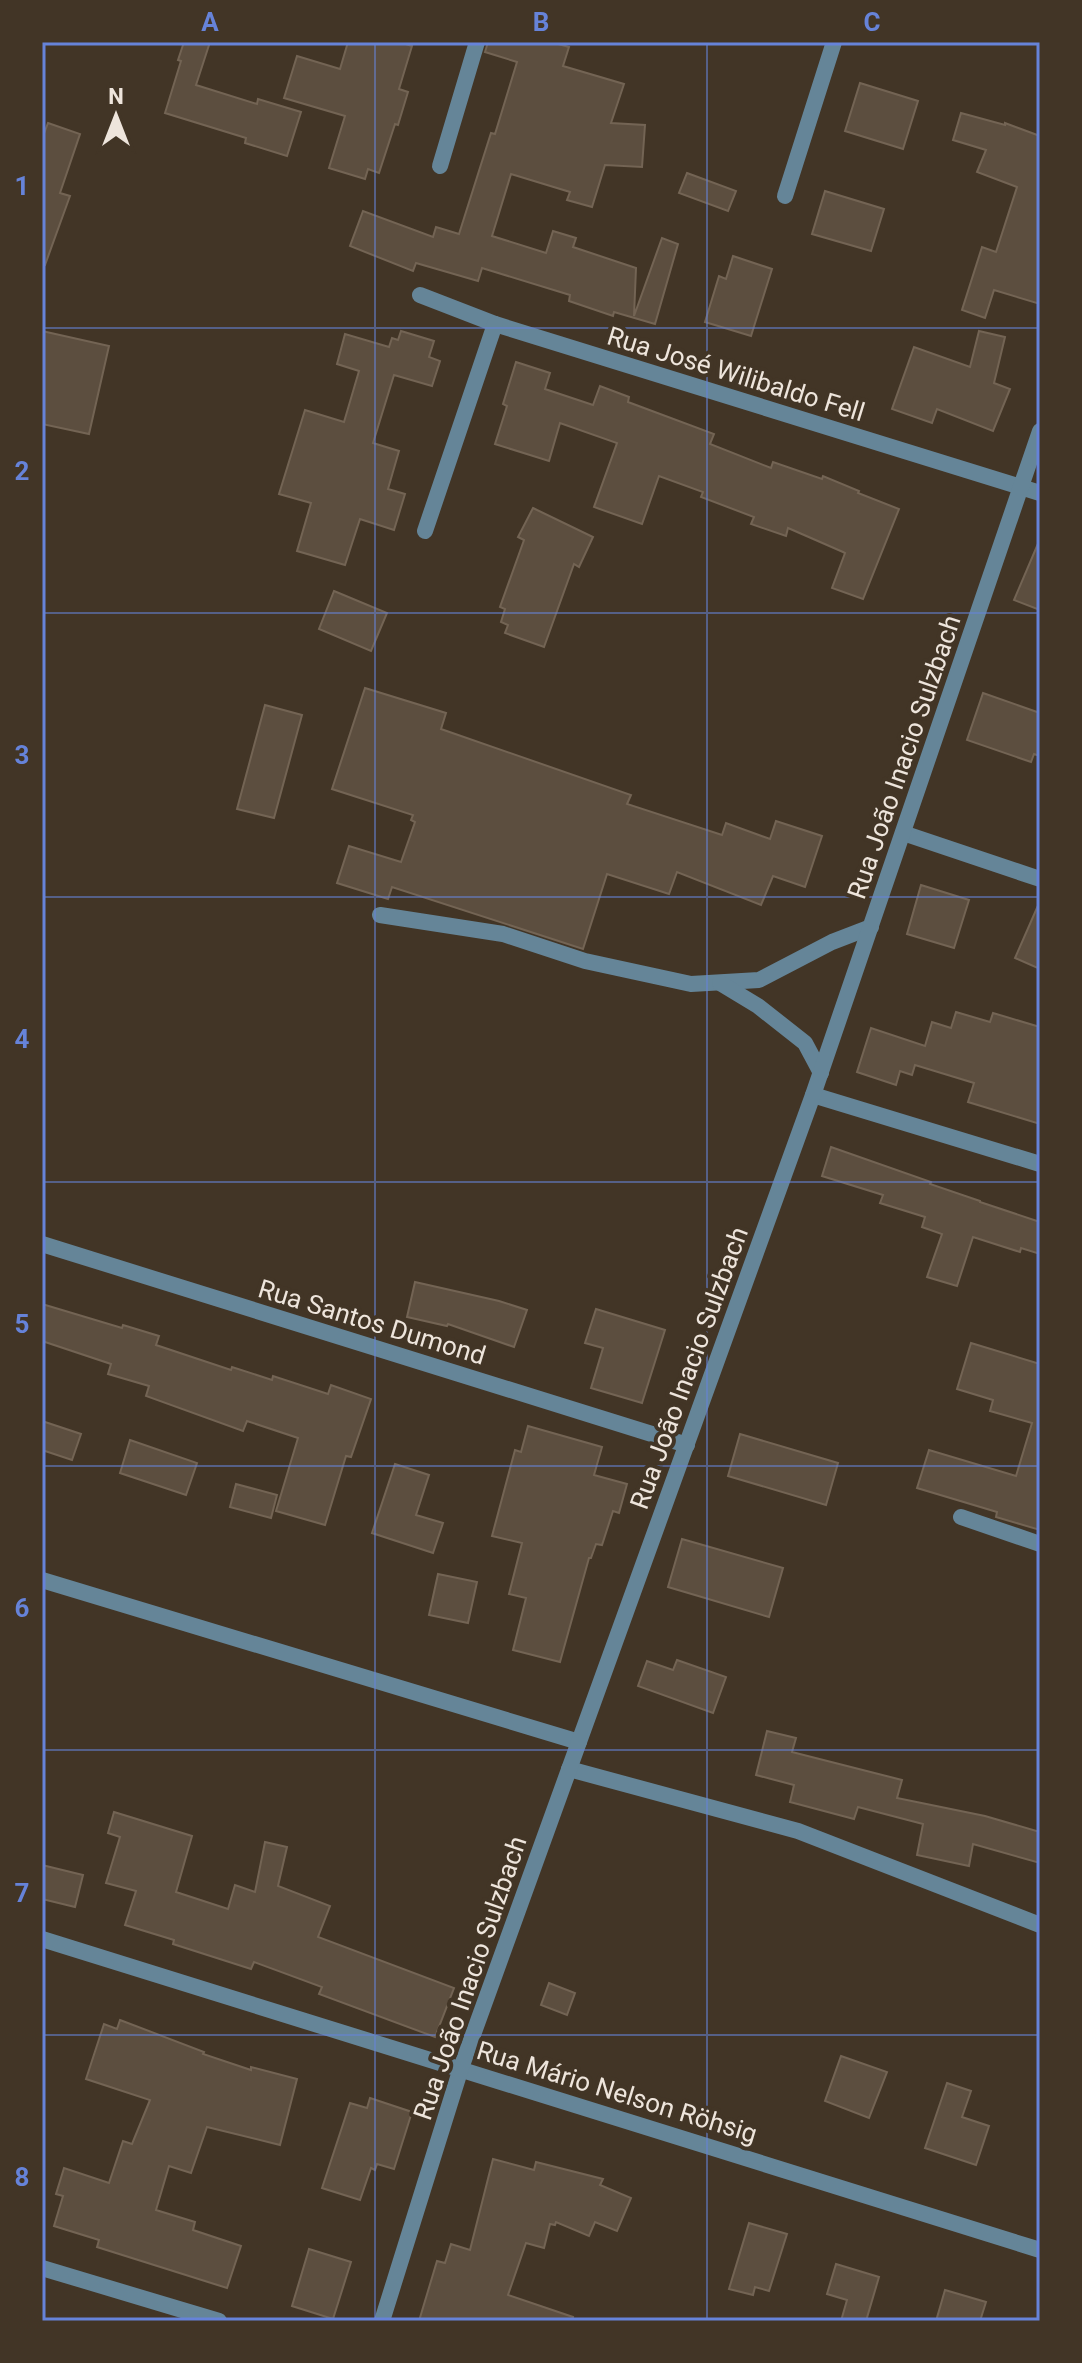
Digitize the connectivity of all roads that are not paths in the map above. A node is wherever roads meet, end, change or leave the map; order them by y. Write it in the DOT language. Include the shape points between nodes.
graph roads {
  1 [pos="477,42"];
  2 [pos="834,42"];
  3 [pos="440,166"];
  4 [pos="785,196"];
  5 [pos="420,295"];
  6 [pos="495,324"];
  7 [pos="1040,431"];
  8 [pos="1022,487"];
  9 [pos="1040,493"];
  10 [pos="425,531"];
  11 [pos="903,833"];
  12 [pos="1040,879"];
  13 [pos="380,915"];
  14 [pos="871,927"];
  15 [pos="719,982"];
  16 [pos="821,1073"];
  17 [pos="813,1095"];
  18 [pos="1040,1164"];
  19 [pos="42,1244"];
  20 [pos="687,1445"];
  21 [pos="961,1517"];
  22 [pos="1040,1544"];
  23 [pos="42,1580"];
  24 [pos="579,1742"];
  25 [pos="569,1769"];
  26 [pos="1040,1925"];
  27 [pos="42,1939"];
  28 [pos="461,2068"];
  29 [pos="1040,2250"];
  30 [pos="42,2268"];
  31 [pos="219,2321"];
  32 [pos="382,2321"];
  1 -- 3 [label="street"];
  2 -- 4 [label="street"];
  5 -- 6 [label="street, Rua José Wilibaldo Fell"];
  6 -- 8 [label="street, Rua José Wilibaldo Fell"];
  6 -- 10 [label="street"];
  7 -- 8 [label="street, Rua João Inacio Sulzbach"];
  8 -- 9 [label="street, Rua José Wilibaldo Fell"];
  8 -- 11 [label="street, Rua João Inacio Sulzbach"];
  11 -- 12 [label="street"];
  11 -- 14 [label="street, Rua João Inacio Sulzbach"];
  13 -- 15 [label="street" via="503,934 585,961 691,984"];
  14 -- 15 [label="street" via="759,980"];
  14 -- 16 [label="street, Rua João Inacio Sulzbach"];
  15 -- 16 [label="street" via="805,1043"];
  16 -- 17 [label="street, Rua João Inacio Sulzbach"];
  17 -- 18 [label="street"];
  17 -- 20 [label="street, Rua João Inacio Sulzbach"];
  19 -- 20 [label="street, Rua Santos Dumond"];
  20 -- 24 [label="street, Rua João Inacio Sulzbach"];
  21 -- 22 [label="street"];
  23 -- 24 [label="street"];
  24 -- 25 [label="street, Rua João Inacio Sulzbach"];
  25 -- 26 [label="street" via="798,1831"];
  25 -- 28 [label="street, Rua João Inacio Sulzbach"];
  27 -- 28 [label="street, Rua Mário Nelson Röhsig"];
  28 -- 29 [label="street, Rua Mário Nelson Röhsig"];
  28 -- 32 [label="street, Rua João Inacio Sulzbach"];
  30 -- 31 [label="street"];
}
